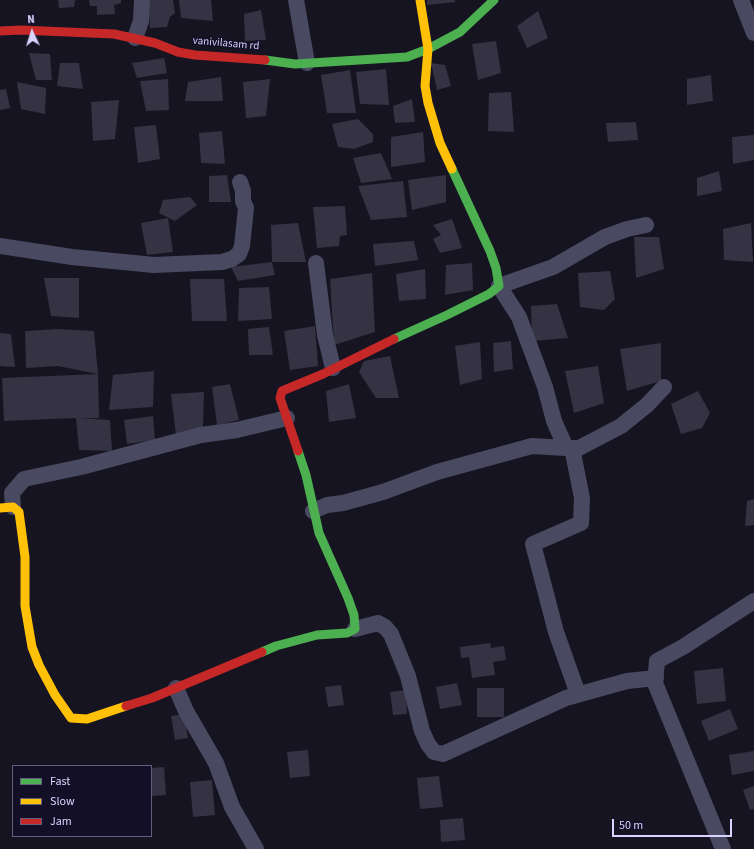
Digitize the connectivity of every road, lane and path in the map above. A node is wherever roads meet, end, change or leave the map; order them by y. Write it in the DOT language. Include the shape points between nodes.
graph roads {
  1 [pos="142,0"];
  2 [pos="296,0"];
  3 [pos="420,0"];
  4 [pos="494,0"];
  5 [pos="741,0"];
  6 [pos="0,31"];
  7 [pos="754,33"];
  8 [pos="135,38"];
  9 [pos="428,49"];
  10 [pos="307,63"];
  11 [pos="240,182"];
  12 [pos="646,225"];
  13 [pos="0,246"];
  14 [pos="316,263"];
  15 [pos="499,286"];
  16 [pos="334,368"];
  17 [pos="664,387"];
  18 [pos="287,418"];
  19 [pos="569,448"];
  20 [pos="7,507"];
  21 [pos="313,512"];
  22 [pos="754,602"];
  23 [pos="355,629"];
  24 [pos="656,678"];
  25 [pos="176,688"];
  26 [pos="578,694"];
  27 [pos="256,849"];
  28 [pos="723,849"];
  1 -- 8 [label="street" via="141,21"];
  2 -- 10 [label="street"];
  3 -- 9 [label="street"];
  4 -- 9 [label="street, vanivilasam rd" via="460,32"];
  5 -- 7 [label="street"];
  6 -- 8 [label="street, vanivilasam rd" via="114,34"];
  8 -- 10 [label="street, vanivilasam rd" via="195,55"];
  9 -- 10 [label="street, vanivilasam rd" via="407,57"];
  9 -- 15 [label="street" via="425,86 438,137 490,251"];
  11 -- 13 [label="street" via="246,208 242,246 240,254 222,262 154,265 72,257"];
  12 -- 15 [label="street" via="605,237 553,267"];
  14 -- 16 [label="street" via="325,336"];
  15 -- 16 [label="street" via="447,316 419,326"];
  15 -- 19 [label="street" via="519,317 545,387 554,421"];
  16 -- 18 [label="street" via="282,392 280,398"];
  17 -- 19 [label="street" via="621,426 579,448"];
  18 -- 20 [label="street" via="237,430 201,435 24,480 12,493"];
  18 -- 21 [label="street" via="306,475"];
  19 -- 21 [label="street" via="532,446 437,472 383,492 327,505"];
  19 -- 26 [label="street" via="582,498 581,523 534,544 556,632"];
  20 -- 25 [label="street" via="19,512 25,547 25,606 32,647 55,695 71,718 87,719"];
  21 -- 23 [label="street" via="319,533 348,598 354,615"];
  22 -- 24 [label="street" via="656,661"];
  23 -- 25 [label="street" via="346,633 317,636 276,646"];
  23 -- 26 [label="street" via="378,623 391,634 408,676 422,731 434,752 443,754"];
  24 -- 26 [label="street" via="627,681"];
  24 -- 28 [label="street" via="655,683"];
  25 -- 27 [label="street" via="216,763 232,807"];
}
